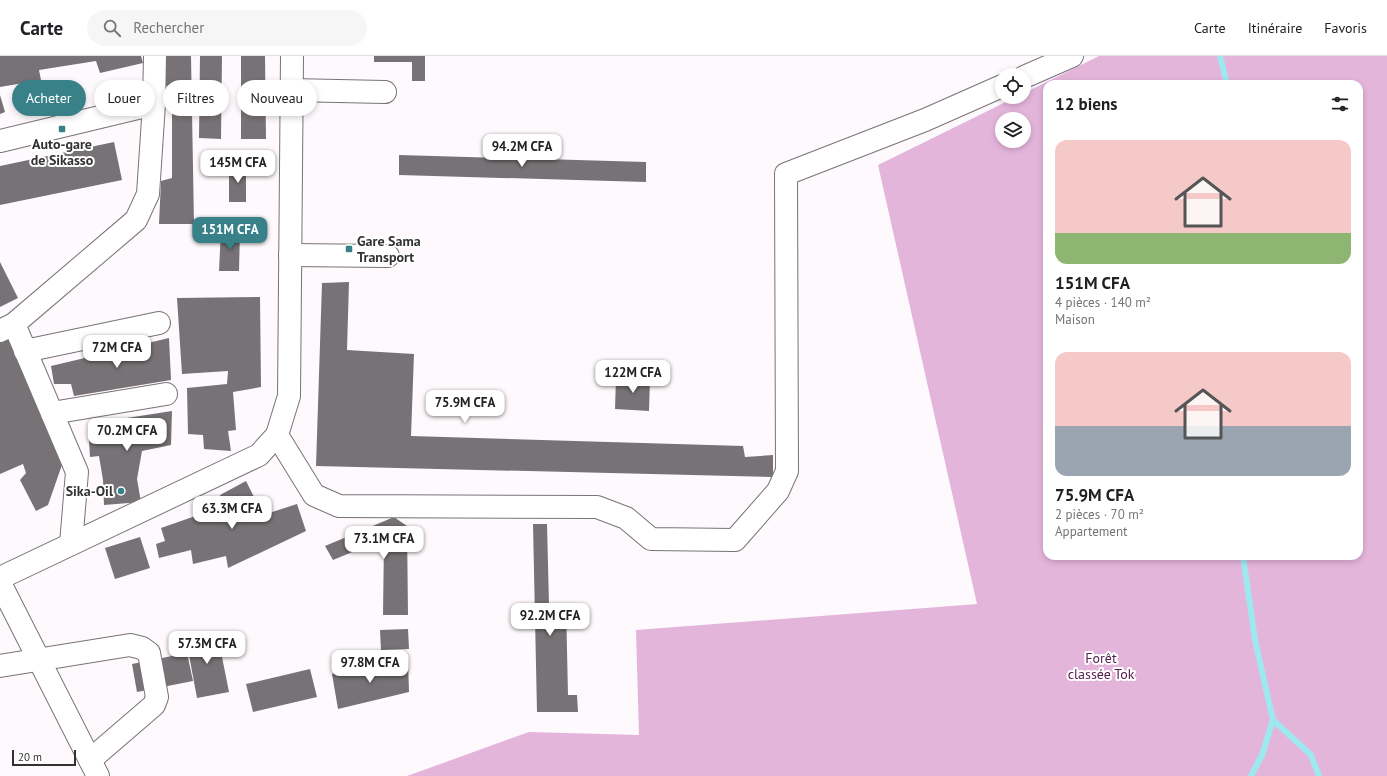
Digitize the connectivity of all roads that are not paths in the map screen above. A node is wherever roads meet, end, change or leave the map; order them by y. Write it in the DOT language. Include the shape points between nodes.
graph roads {
  1 [pos="155,56"];
  2 [pos="292,56"];
  3 [pos="1072,56"];
  4 [pos="1031,74"];
  5 [pos="154,80"];
  6 [pos="292,80"];
  7 [pos="995,89"];
  8 [pos="317,91"];
  9 [pos="385,92"];
  10 [pos="104,116"];
  11 [pos="153,116"];
  12 [pos="292,116"];
  13 [pos="0,141"];
  14 [pos="290,255"];
  15 [pos="388,256"];
  16 [pos="159,322"];
  17 [pos="7,328"];
  18 [pos="25,351"];
  19 [pos="166,394"];
  20 [pos="52,413"];
  21 [pos="277,435"];
  22 [pos="71,544"];
  23 [pos="0,578"];
  24 [pos="0,583"];
  25 [pos="40,660"];
  26 [pos="0,666"];
  27 [pos="94,768"];
  1 -- 5 [label="main road"];
  2 -- 6 [label="main road"];
  3 -- 4 [label="main road"];
  7 -- 21 [label="main road" via="925,120 786,174 788,471 778,491 735,540 651,539 626,518 597,507 339,506 314,495"];
  8 -- 9 [label="main road"];
  10 -- 13 [label="main road"];
  11 -- 17 [label="main road" via="148,194 136,220"];
  12 -- 14 [label="main road"];
  14 -- 15 [label="main road"];
  14 -- 21 [label="main road" via="288,396"];
  16 -- 18 [label="main road"];
  17 -- 18 [label="main road"];
  18 -- 20 [label="main road"];
  19 -- 20 [label="main road"];
  20 -- 22 [label="main road" via="77,472"];
  21 -- 22 [label="main road" via="259,455"];
  22 -- 23 [label="main road"];
  24 -- 25 [label="main road"];
  25 -- 26 [label="main road"];
  25 -- 27 [label="main road"];
  25 -- 27 [label="main road" via="130,645 149,653 157,697 154,705"];
}
